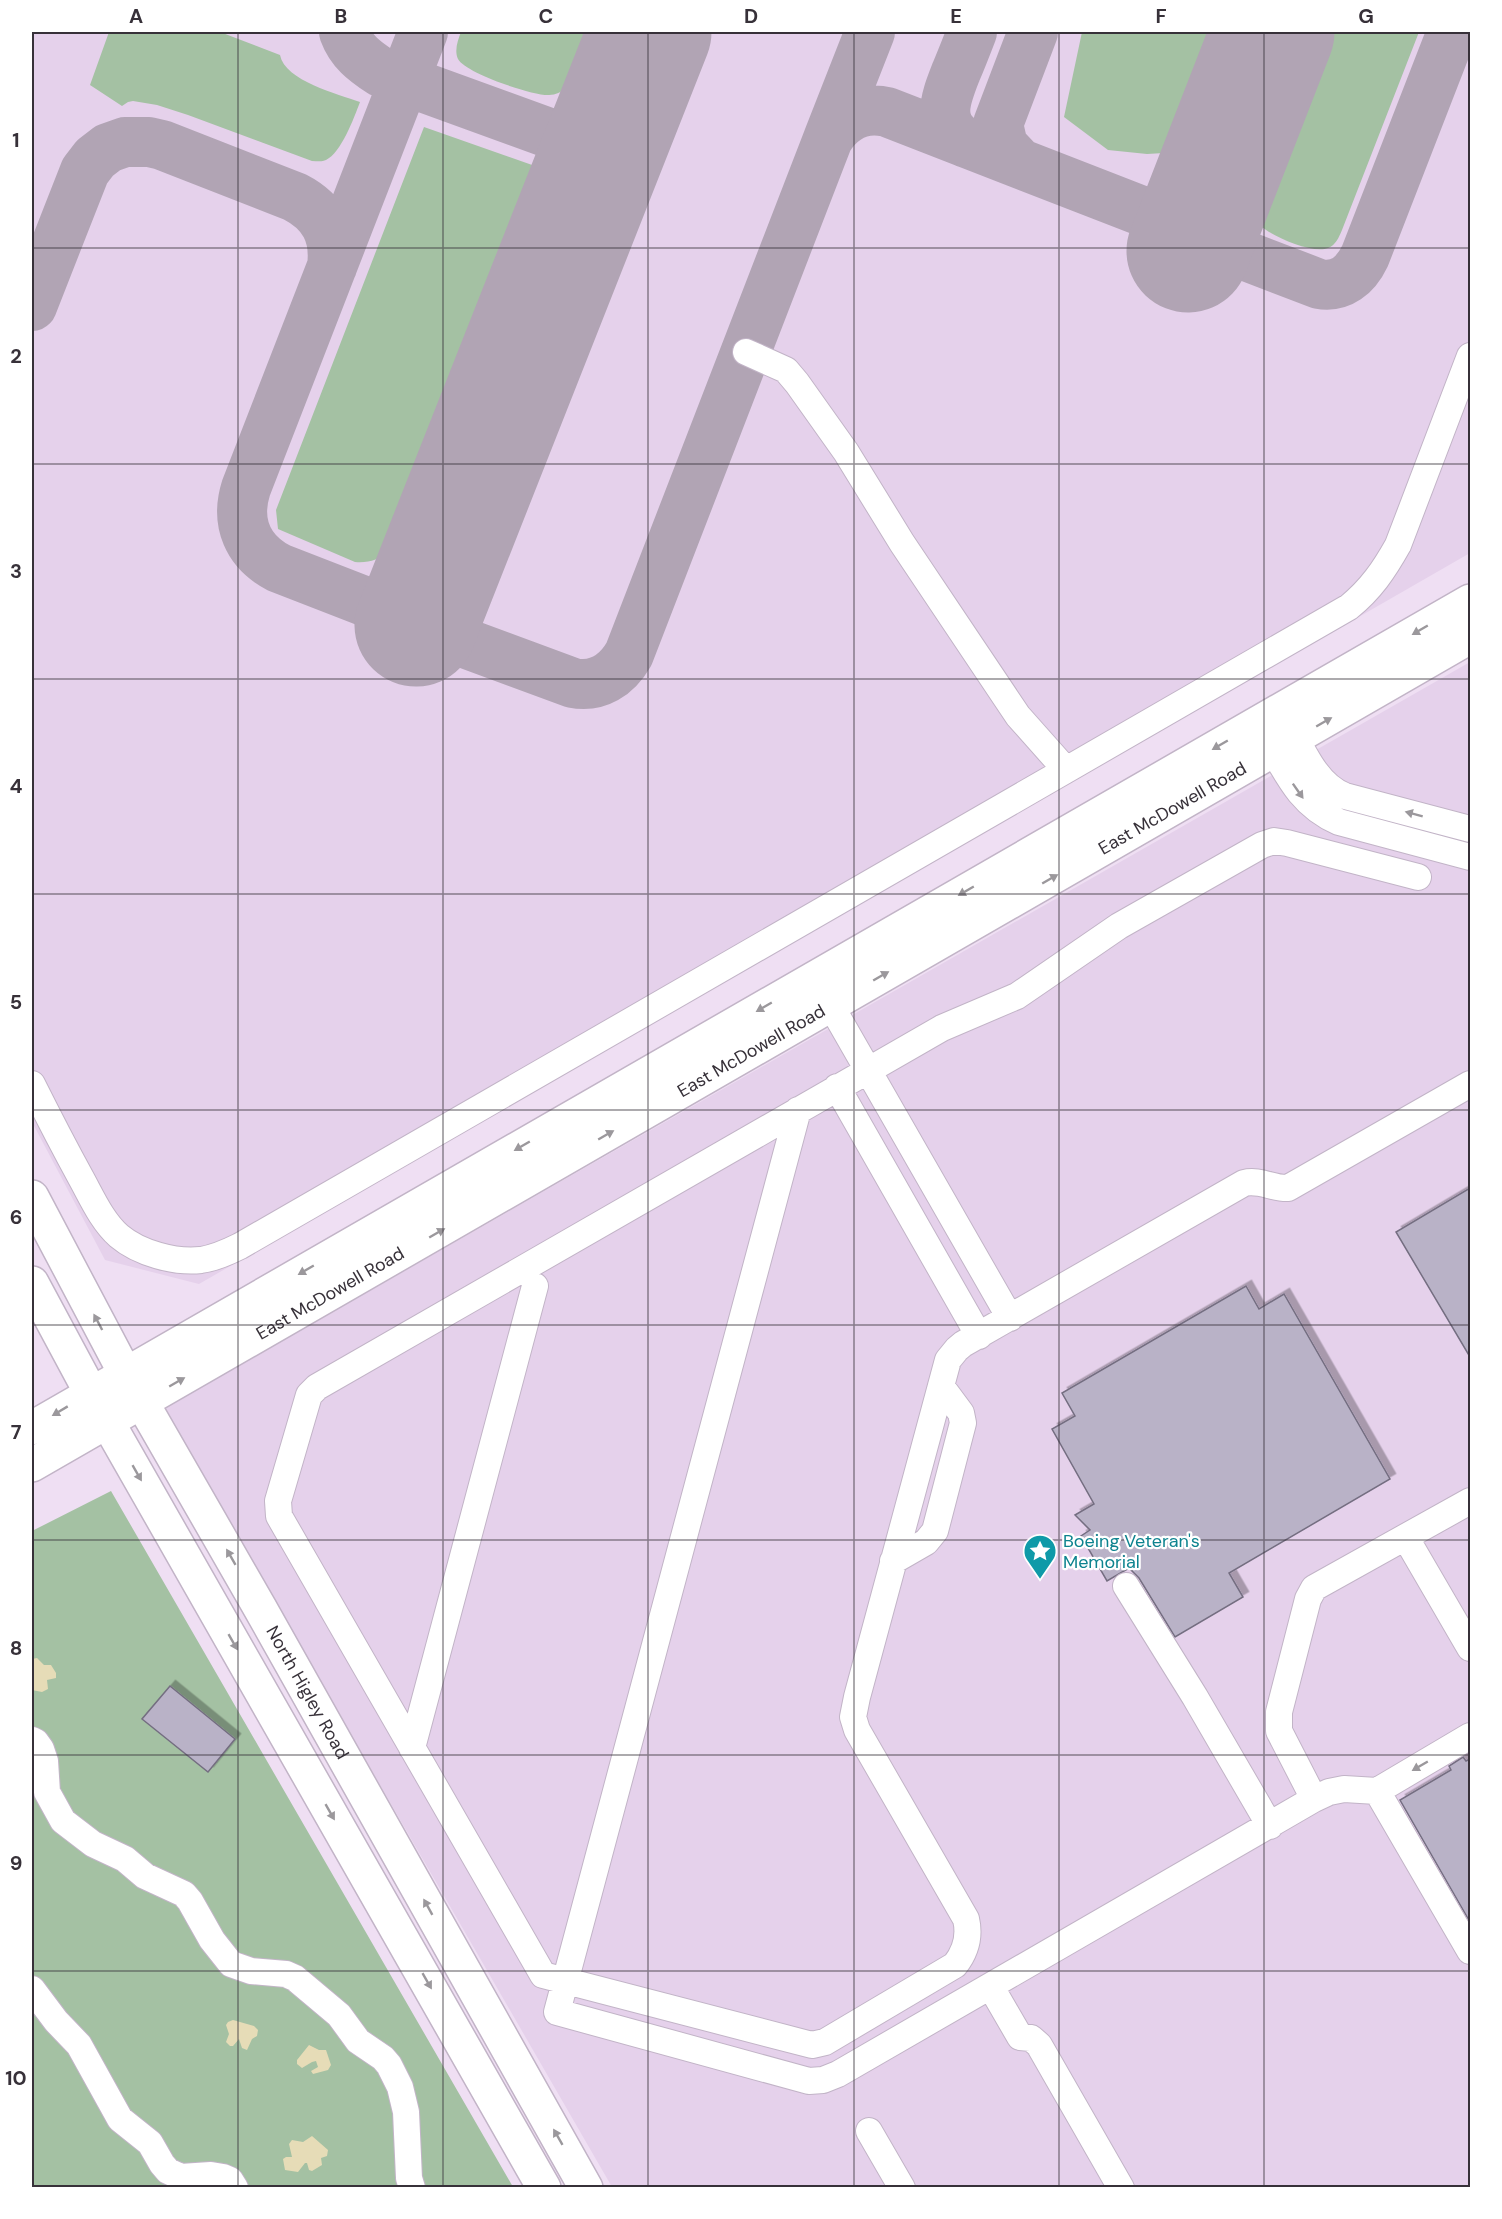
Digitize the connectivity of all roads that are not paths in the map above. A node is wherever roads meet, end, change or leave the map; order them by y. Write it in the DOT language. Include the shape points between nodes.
graph roads {
  1 [pos="746,352"];
  2 [pos="1470,356"];
  3 [pos="1470,601"];
  4 [pos="1470,637"];
  5 [pos="1277,731"];
  6 [pos="1066,770"];
  7 [pos="1470,829"];
  8 [pos="1470,856"];
  9 [pos="1418,877"];
  10 [pos="823,991"];
  11 [pos="867,1070"];
  12 [pos="32,1084"];
  13 [pos="1470,1084"];
  14 [pos="837,1088"];
  15 [pos="798,1110"];
  16 [pos="32,1197"];
  17 [pos="32,1283"];
  18 [pos="535,1286"];
  19 [pos="1010,1318"];
  20 [pos="979,1336"];
  21 [pos="125,1373"];
  22 [pos="91,1393"];
  23 [pos="142,1403"];
  24 [pos="108,1422"];
  25 [pos="32,1428"];
  26 [pos="32,1465"];
  27 [pos="1470,1501"];
  28 [pos="1406,1538"];
  29 [pos="1126,1586"];
  30 [pos="1470,1648"];
  31 [pos="1470,1736"];
  32 [pos="32,1740"];
  33 [pos="412,1748"];
  34 [pos="1377,1791"];
  35 [pos="1314,1799"];
  36 [pos="1270,1826"];
  37 [pos="1470,1951"];
  38 [pos="565,1980"];
  39 [pos="992,1987"];
  40 [pos="32,1989"];
  41 [pos="869,2131"];
  42 [pos="235,2187"];
  43 [pos="411,2187"];
  44 [pos="544,2187"];
  45 [pos="586,2187"];
  46 [pos="902,2187"];
  47 [pos="1121,2187"];
  1 -- 6 [label="lane" via="786,370 797,383 1018,716"];
  2 -- 6 [label="lane" via="1398,545 1372,586 1325,622"];
  3 -- 5 [label="main road, East McDowell Road, one-way"];
  5 -- 4 [label="main road, East McDowell Road, one-way"];
  7 -- 5 [label="lane, one-way" via="1339,793"];
  5 -- 8 [label="lane, one-way" via="1301,795 1321,813 1339,822"];
  5 -- 10 [label="main road, East McDowell Road"];
  6 -- 12 [label="lane" via="221,1255 200,1260 162,1257 120,1237 97,1207"];
  9 -- 11 [label="lane" via="1287,843 1268,842 1119,926 1017,996 952,1022"];
  10 -- 11 [label="lane"];
  10 -- 21 [label="main road, East McDowell Road, one-way"];
  23 -- 10 [label="main road, East McDowell Road, one-way"];
  11 -- 14 [label="lane"];
  11 -- 19 [label="lane"];
  13 -- 19 [label="lane" via="1288,1188 1244,1183"];
  14 -- 15 [label="lane"];
  14 -- 20 [label="lane"];
  15 -- 33 [label="lane" via="309,1395 278,1501 279,1516"];
  15 -- 38 [label="lane"];
  21 -- 16 [label="main road, North Higley Road, one-way"];
  17 -- 22 [label="main road"];
  18 -- 33 [label="lane"];
  19 -- 20 [label="lane"];
  20 -- 38 [label="lane" via="952,1354 946,1367 853,1717 966,1919 966,1945 955,1965 825,2042 812,2045"];
  21 -- 22 [label="main road, East McDowell Road"];
  21 -- 23 [label="main road, North Higley Road"];
  22 -- 24 [label="main road"];
  22 -- 25 [label="main road, East McDowell Road, one-way"];
  23 -- 24 [label="main road, East McDowell Road"];
  45 -- 23 [label="main road, North Higley Road, one-way"];
  24 -- 26 [label="main road, East McDowell Road"];
  24 -- 44 [label="main road, one-way"];
  27 -- 28 [label="lane"];
  28 -- 30 [label="lane"];
  28 -- 35 [label="lane" via="1314,1588 1308,1599 1280,1712 1279,1731"];
  29 -- 36 [label="lane"];
  31 -- 34 [label="lane, one-way"];
  32 -- 43 [label="lane" via="41,1749 47,1792 63,1821 146,1876 184,1894 231,1964 295,1978 339,2015 358,2041 389,2065 406,2112"];
  33 -- 38 [label="lane" via="543,1975"];
  34 -- 35 [label="lane" via="1344,1789"];
  34 -- 37 [label="lane"];
  35 -- 36 [label="lane"];
  36 -- 39 [label="lane"];
  38 -- 39 [label="lane" via="556,2012 809,2081 838,2074"];
  39 -- 47 [label="lane" via="1020,2037 1039,2045"];
  40 -- 42 [label="lane" via="83,2051 120,2119 150,2144 168,2170 181,2177 223,2176"];
  41 -- 46 [label="lane"];
}
